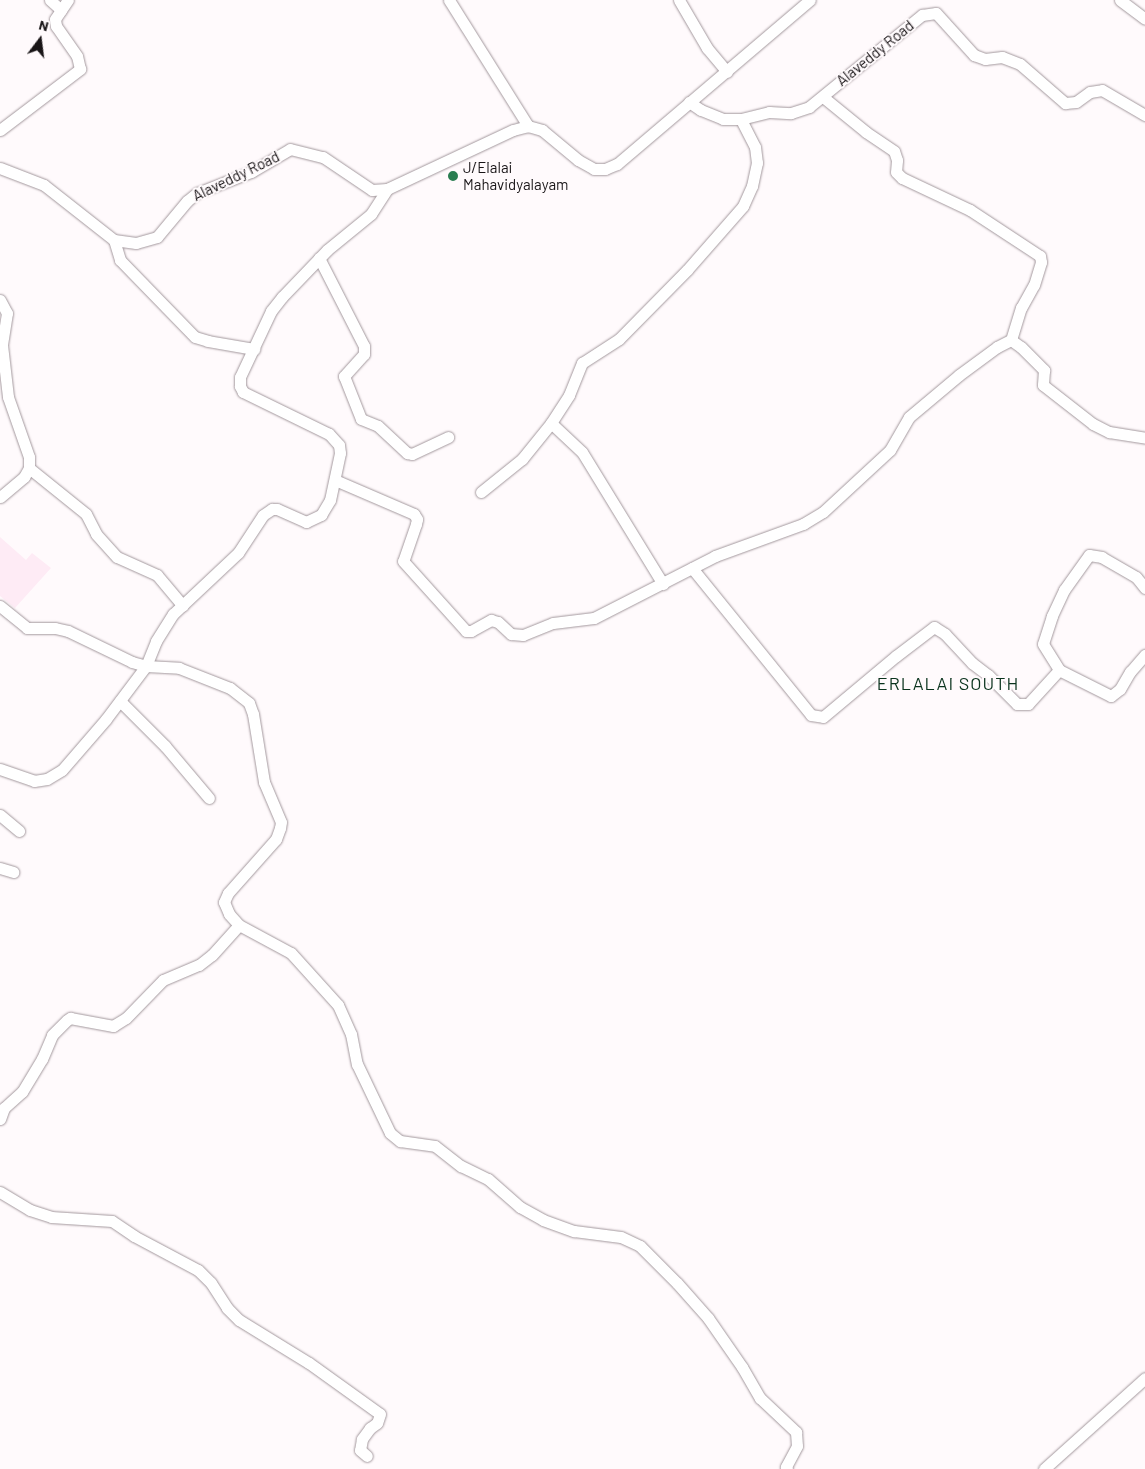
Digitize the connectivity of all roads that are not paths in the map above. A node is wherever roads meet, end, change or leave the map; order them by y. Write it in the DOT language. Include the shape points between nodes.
graph roads {
  1 [pos="50,0"];
  2 [pos="68,0"];
  3 [pos="450,0"];
  4 [pos="679,0"];
  5 [pos="810,0"];
  6 [pos="1120,0"];
  7 [pos="60,10"];
  8 [pos="1145,19"];
  9 [pos="727,72"];
  10 [pos="823,97"];
  11 [pos="690,102"];
  12 [pos="1145,115"];
  13 [pos="741,118"];
  14 [pos="528,126"];
  15 [pos="0,130"];
  16 [pos="0,168"];
  17 [pos="386,189"];
  18 [pos="114,240"];
  19 [pos="319,258"];
  20 [pos="0,300"];
  21 [pos="1011,340"];
  22 [pos="254,349"];
  23 [pos="1,351"];
  24 [pos="551,423"];
  25 [pos="448,437"];
  26 [pos="1145,438"];
  27 [pos="29,468"];
  28 [pos="335,480"];
  29 [pos="481,492"];
  30 [pos="0,497"];
  31 [pos="692,568"];
  32 [pos="663,584"];
  33 [pos="1145,588"];
  34 [pos="0,606"];
  35 [pos="182,606"];
  36 [pos="1145,655"];
  37 [pos="146,666"];
  38 [pos="1059,670"];
  39 [pos="120,701"];
  40 [pos="1,768"];
  41 [pos="209,798"];
  42 [pos="0,815"];
  43 [pos="19,831"];
  44 [pos="0,868"];
  45 [pos="13,872"];
  46 [pos="240,925"];
  47 [pos="0,1119"];
  48 [pos="0,1192"];
  49 [pos="1145,1378"];
  50 [pos="367,1456"];
  51 [pos="787,1469"];
  52 [pos="1044,1469"];
  1 -- 7 [label="street"];
  2 -- 7 [label="street"];
  3 -- 14 [label="street"];
  4 -- 9 [label="street" via="707,48"];
  5 -- 9 [label="street"];
  6 -- 8 [label="street"];
  7 -- 15 [label="street" via="55,19 56,26 77,56 80,69 22,110"];
  9 -- 11 [label="street"];
  10 -- 12 [label="street, Alaveddy Road" via="922,15 936,13 974,55 985,59 1002,57 1020,64 1065,103 1076,102 1090,92 1102,90"];
  10 -- 13 [label="street, Alaveddy Road" via="792,113 769,112"];
  10 -- 21 [label="street" via="894,151 896,172 902,178 970,210 1040,256 1034,285 1021,308"];
  11 -- 13 [label="street, Alaveddy Road" via="723,119"];
  11 -- 14 [label="street" via="617,164 605,169 594,169 542,130"];
  13 -- 24 [label="street" via="755,147 758,163 743,206 687,270 619,339 582,363 569,395"];
  14 -- 17 [label="street"];
  16 -- 18 [label="street" via="44,185"];
  17 -- 18 [label="street, Alaveddy Road" via="372,190 323,157 290,149 252,172 192,196 158,237 136,243"];
  17 -- 19 [label="street" via="370,214"];
  18 -- 22 [label="street" via="120,260 195,337"];
  19 -- 22 [label="street" via="271,311"];
  19 -- 25 [label="street" via="364,346 364,354 344,376 361,419 378,426 407,453 412,454"];
  20 -- 23 [label="street" via="7,313"];
  21 -- 26 [label="street" via="1044,370 1043,385 1093,424 1109,432"];
  21 -- 31 [label="street" via="959,375 909,418 890,450 823,512 803,524 715,556"];
  22 -- 28 [label="street" via="240,378 243,392 329,434 340,453"];
  23 -- 27 [label="street" via="8,397 29,457"];
  24 -- 29 [label="street" via="522,459"];
  24 -- 32 [label="street" via="582,452"];
  27 -- 30 [label="street" via="24,477"];
  27 -- 35 [label="street" via="86,514 96,534 117,557 157,575"];
  28 -- 32 [label="street" via="414,514 416,524 403,561 466,631 494,621 511,634 524,635 553,623 594,618"];
  28 -- 35 [label="street" via="330,500 321,515 313,520 306,522 277,509 268,510 238,553"];
  31 -- 32 [label="street"];
  31 -- 38 [label="street" via="811,715 823,717 934,627 1017,704 1028,704"];
  33 -- 38 [label="street" via="1136,577 1102,557 1089,555 1064,590 1043,644"];
  34 -- 37 [label="street" via="27,628 68,631"];
  35 -- 37 [label="street" via="164,626"];
  36 -- 38 [label="street" via="1111,696"];
  37 -- 39 [label="street"];
  37 -- 46 [label="street" via="179,668 230,688 249,703 253,714 264,782 281,822 276,839 228,893 224,902 229,914"];
  39 -- 40 [label="street" via="62,770 48,779 34,782"];
  39 -- 41 [label="street"];
  42 -- 43 [label="street"];
  44 -- 45 [label="street"];
  46 -- 47 [label="street" via="212,955 193,968 164,980 126,1018 113,1026 67,1020 52,1035 22,1092 4,1108"];
  46 -- 51 [label="street" via="291,953 338,1006 351,1034 357,1064 390,1133 400,1141 436,1146 461,1166 488,1179 520,1208 543,1220 574,1232 621,1237 640,1246 677,1282 708,1318 760,1398 796,1432 797,1446"];
  48 -- 50 [label="street" via="30,1210 51,1217 112,1221 198,1270 240,1320 309,1363 380,1414 378,1423 362,1438 360,1450"];
  49 -- 52 [label="street"];
}
